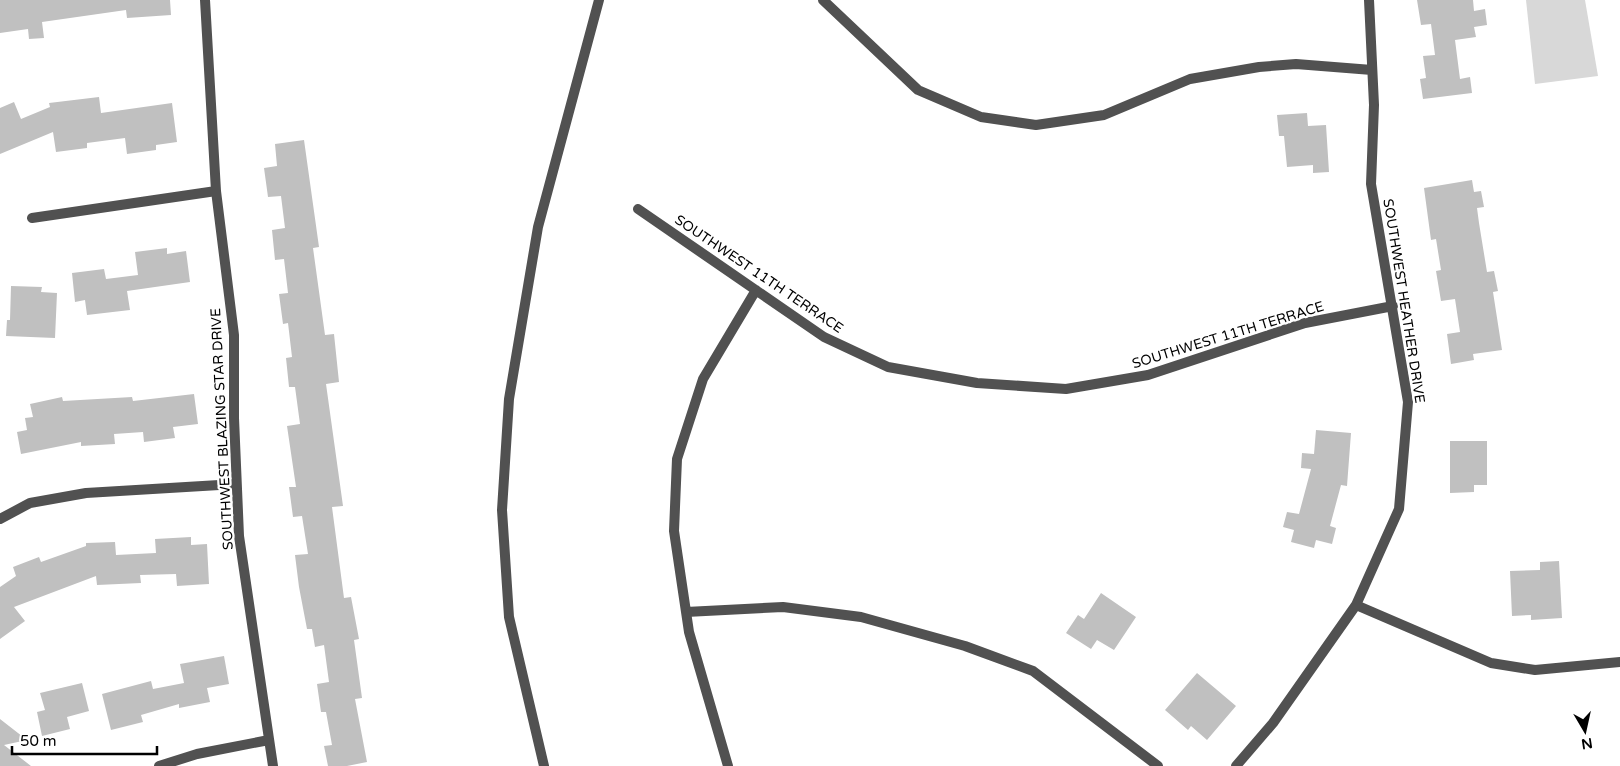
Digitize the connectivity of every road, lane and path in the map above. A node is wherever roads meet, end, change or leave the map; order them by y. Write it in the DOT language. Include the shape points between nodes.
graph roads {
  1 [pos="205,0"];
  2 [pos="599,0"];
  3 [pos="823,0"];
  4 [pos="1369,0"];
  5 [pos="1372,70"];
  6 [pos="216,191"];
  7 [pos="638,209"];
  8 [pos="32,218"];
  9 [pos="756,290"];
  10 [pos="1393,306"];
  11 [pos="236,484"];
  12 [pos="0,518"];
  13 [pos="1356,605"];
  14 [pos="686,612"];
  15 [pos="1620,662"];
  16 [pos="269,740"];
  17 [pos="159,766"];
  18 [pos="273,766"];
  19 [pos="544,766"];
  20 [pos="728,766"];
  21 [pos="1158,766"];
  22 [pos="1236,766"];
  1 -- 6 [label="street, SOUTHWEST BLAZING STAR DRIVE"];
  2 -- 19 [label="street" via="538,227 509,399 502,510 509,618"];
  3 -- 5 [label="street" via="918,90 981,117 1036,125 1104,115 1190,79 1249,69 1296,64"];
  4 -- 5 [label="street, SOUTHWEST HEATHER DRIVE"];
  5 -- 10 [label="street, SOUTHWEST HEATHER DRIVE" via="1371,184"];
  6 -- 8 [label="street"];
  6 -- 11 [label="street, SOUTHWEST BLAZING STAR DRIVE" via="234,334"];
  7 -- 9 [label="street, SOUTHWEST 11TH TERRACE"];
  9 -- 10 [label="street, SOUTHWEST 11TH TERRACE" via="824,337 888,367 977,383 1066,389 1148,375 1305,323"];
  9 -- 14 [label="street" via="703,379 677,459 674,531"];
  10 -- 13 [label="street, SOUTHWEST HEATHER DRIVE" via="1408,402 1399,509"];
  11 -- 12 [label="street" via="86,493 30,503"];
  11 -- 16 [label="street, SOUTHWEST BLAZING STAR DRIVE" via="239,536"];
  13 -- 15 [label="street" via="1491,663 1535,670"];
  13 -- 22 [label="street, SOUTHWEST HEATHER DRIVE" via="1273,723"];
  14 -- 20 [label="street"];
  14 -- 21 [label="street" via="783,607 861,617 965,646 1033,671"];
  16 -- 17 [label="street" via="197,754"];
  16 -- 18 [label="street, SOUTHWEST BLAZING STAR DRIVE"];
}
